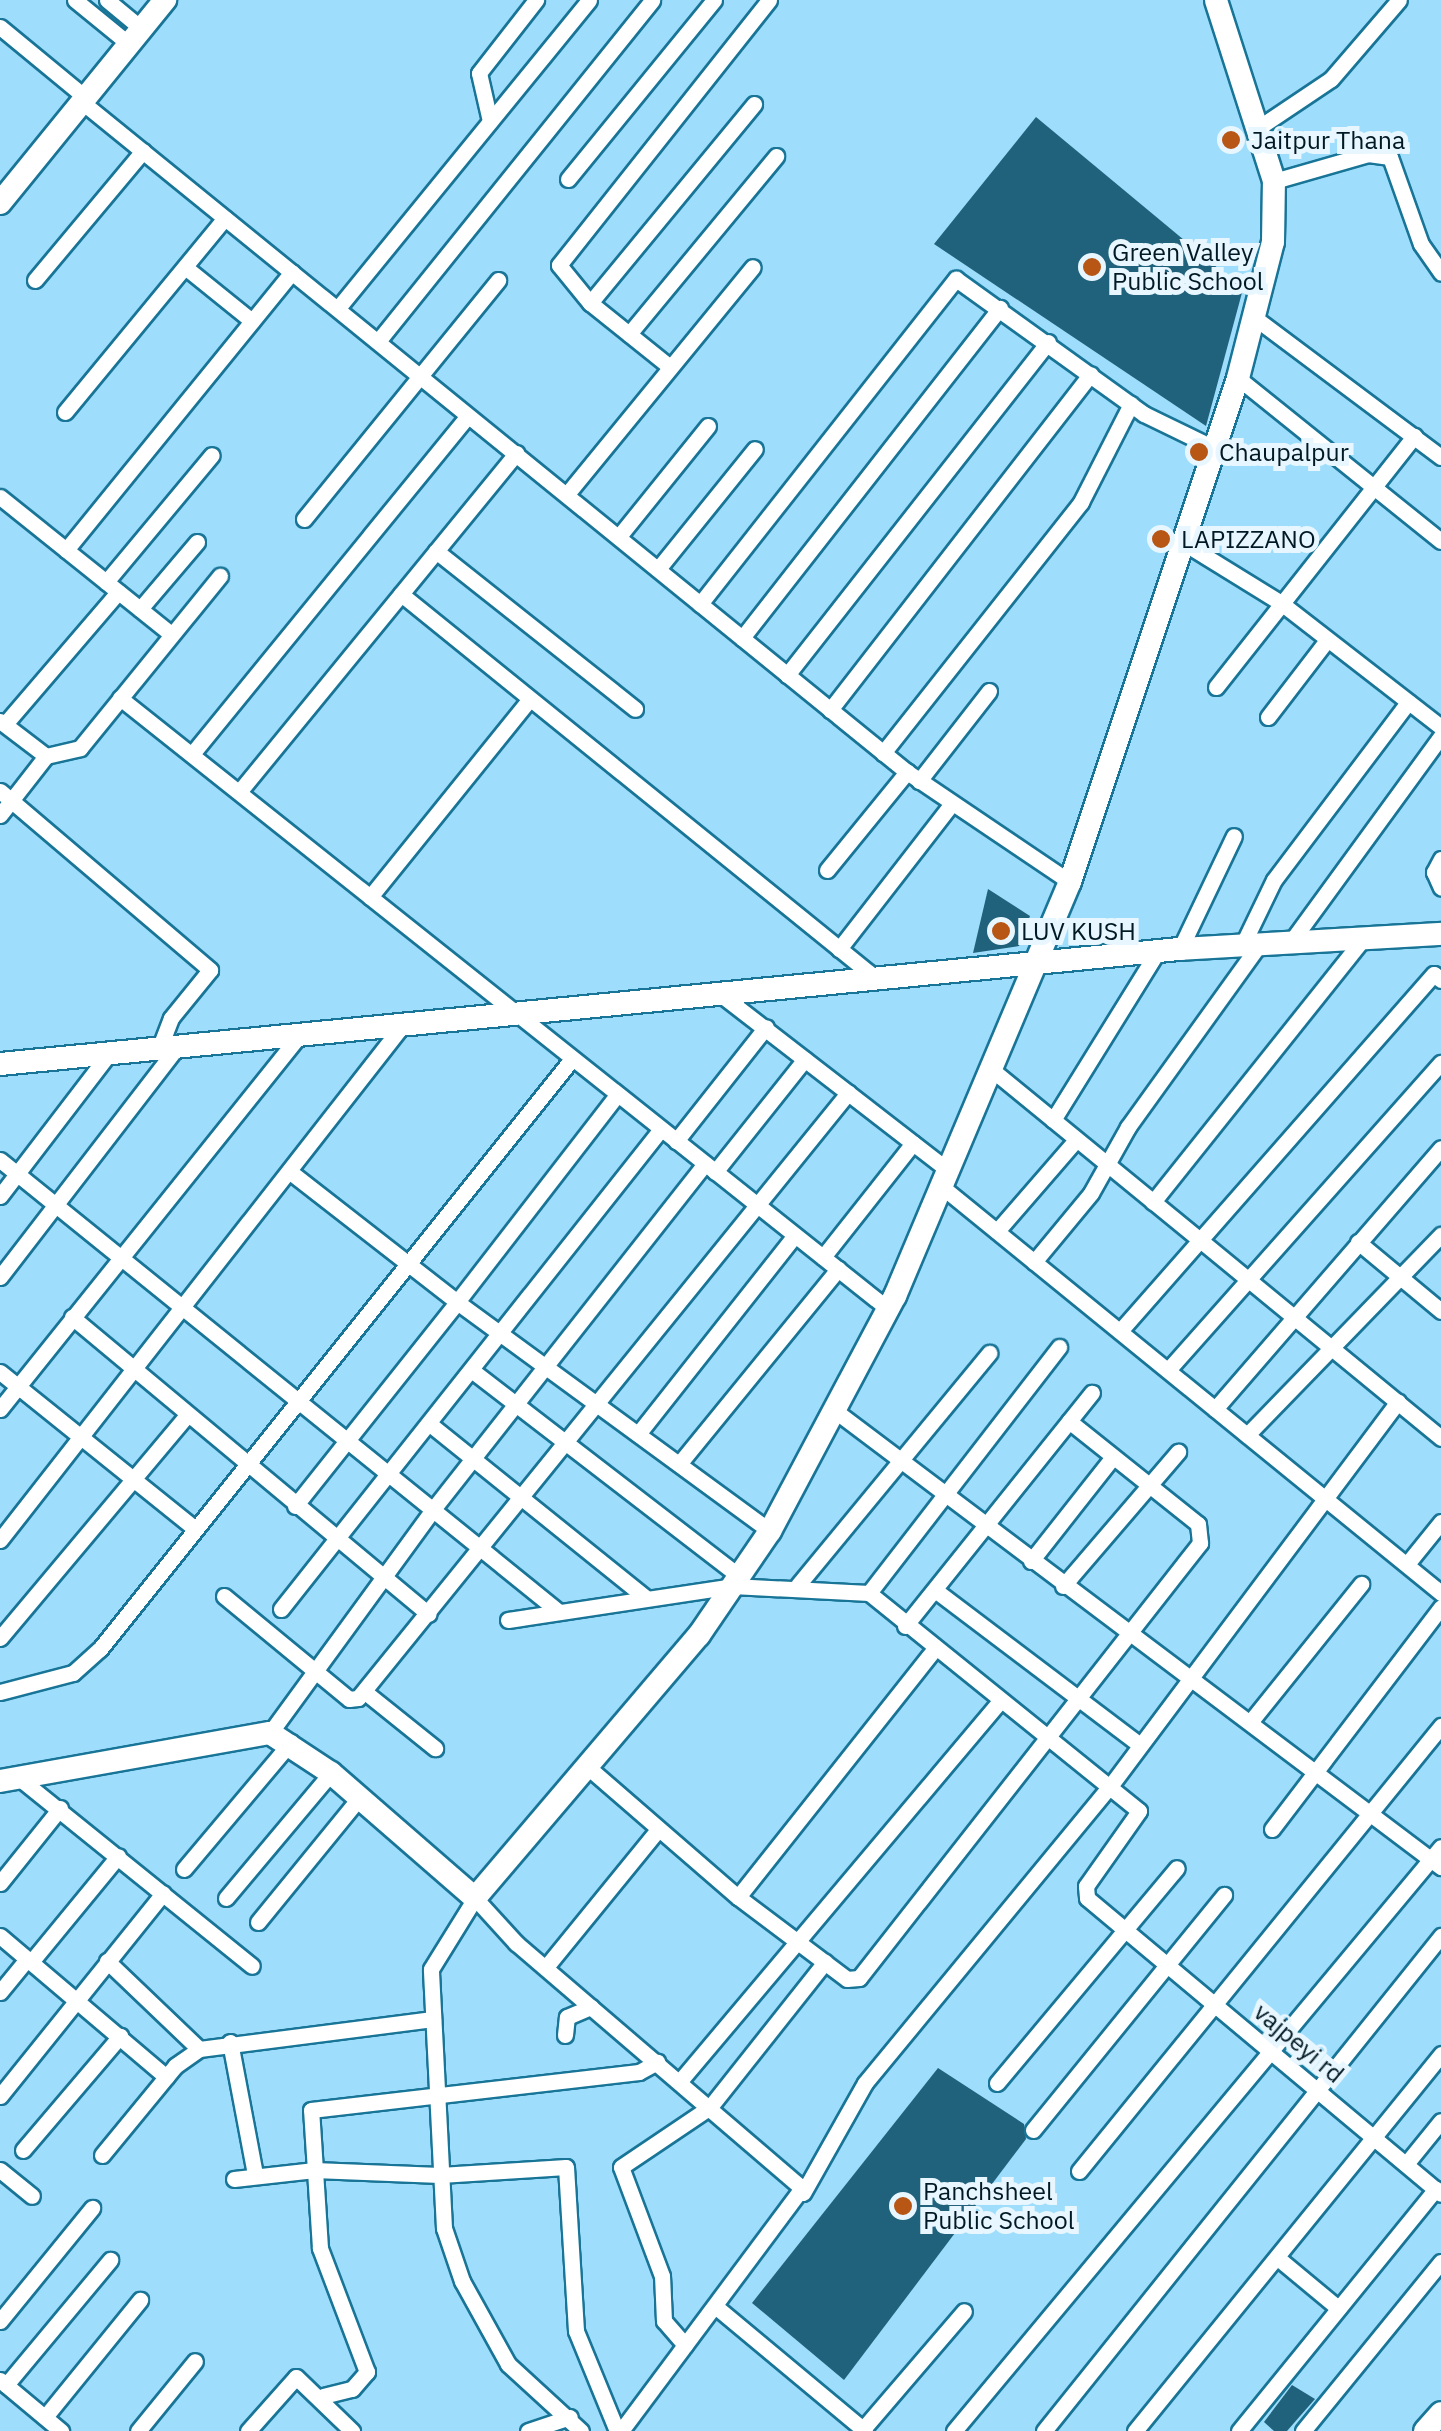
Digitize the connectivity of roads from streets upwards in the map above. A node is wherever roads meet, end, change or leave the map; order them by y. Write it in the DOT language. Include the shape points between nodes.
graph roads {
  1 [pos="75,0"];
  2 [pos="107,0"];
  3 [pos="165,0"];
  4 [pos="536,0"];
  5 [pos="588,0"];
  6 [pos="652,0"];
  7 [pos="714,0"];
  8 [pos="770,0"];
  9 [pos="1216,0"];
  10 [pos="1399,0"];
  11 [pos="0,27"];
  12 [pos="136,37"];
  13 [pos="84,100"];
  14 [pos="754,104"];
  15 [pos="490,121"];
  16 [pos="1258,128"];
  17 [pos="143,151"];
  18 [pos="776,156"];
  19 [pos="568,179"];
  20 [pos="1274,180"];
  21 [pos="0,203"];
  22 [pos="225,218"];
  23 [pos="185,267"];
  24 [pos="752,267"];
  25 [pos="292,272"];
  26 [pos="1441,273"];
  27 [pos="35,280"];
  28 [pos="498,280"];
  29 [pos="590,302"];
  30 [pos="338,308"];
  31 [pos="1000,308"];
  32 [pos="1255,318"];
  33 [pos="252,321"];
  34 [pos="629,334"];
  35 [pos="379,340"];
  36 [pos="1048,342"];
  37 [pos="670,368"];
  38 [pos="1091,374"];
  39 [pos="420,376"];
  40 [pos="1238,378"];
  41 [pos="1132,404"];
  42 [pos="65,412"];
  43 [pos="468,417"];
  44 [pos="708,426"];
  45 [pos="1414,436"];
  46 [pos="1216,449"];
  47 [pos="755,450"];
  48 [pos="212,454"];
  49 [pos="516,454"];
  50 [pos="1441,457"];
  51 [pos="1373,482"];
  52 [pos="567,494"];
  53 [pos="0,497"];
  54 [pos="304,519"];
  55 [pos="620,535"];
  56 [pos="1441,541"];
  57 [pos="197,542"];
  58 [pos="1184,543"];
  59 [pos="66,550"];
  60 [pos="436,551"];
  61 [pos="658,569"];
  62 [pos="220,576"];
  63 [pos="112,587"];
  64 [pos="401,594"];
  65 [pos="1281,602"];
  66 [pos="700,604"];
  67 [pos="140,609"];
  68 [pos="171,634"];
  69 [pos="742,638"];
  70 [pos="1327,640"];
  71 [pos="787,675"];
  72 [pos="1216,688"];
  73 [pos="989,691"];
  74 [pos="120,698"];
  75 [pos="528,701"];
  76 [pos="1408,702"];
  77 [pos="635,709"];
  78 [pos="830,710"];
  79 [pos="1268,716"];
  80 [pos="2,722"];
  81 [pos="1441,727"];
  82 [pos="1441,736"];
  83 [pos="883,752"];
  84 [pos="192,754"];
  85 [pos="46,756"];
  86 [pos="913,776"];
  87 [pos="239,792"];
  88 [pos="6,796"];
  89 [pos="950,806"];
  90 [pos="0,815"];
  91 [pos="1234,836"];
  92 [pos="1441,860"];
  93 [pos="828,870"];
  94 [pos="1070,882"];
  95 [pos="1441,888"];
  96 [pos="370,898"];
  97 [pos="1367,932"];
  98 [pos="1441,934"];
  99 [pos="1293,939"];
  100 [pos="1252,943"];
  101 [pos="838,949"];
  102 [pos="1169,950"];
  103 [pos="1034,966"];
  104 [pos="1441,980"];
  105 [pos="881,982"];
  106 [pos="724,998"];
  107 [pos="511,1017"];
  108 [pos="405,1022"];
  109 [pos="766,1027"];
  110 [pos="304,1030"];
  111 [pos="168,1048"];
  112 [pos="107,1056"];
  113 [pos="572,1059"];
  114 [pos="805,1060"];
  115 [pos="1441,1063"];
  116 [pos="0,1064"];
  117 [pos="991,1069"];
  118 [pos="848,1093"];
  119 [pos="618,1095"];
  120 [pos="1052,1120"];
  121 [pos="661,1129"];
  122 [pos="676,1141"];
  123 [pos="1074,1141"];
  124 [pos="913,1143"];
  125 [pos="1441,1148"];
  126 [pos="0,1160"];
  127 [pos="710,1168"];
  128 [pos="1106,1169"];
  129 [pos="289,1170"];
  130 [pos="18,1174"];
  131 [pos="944,1178"];
  132 [pos="0,1196"];
  133 [pos="1152,1202"];
  134 [pos="58,1206"];
  135 [pos="758,1206"];
  136 [pos="997,1231"];
  137 [pos="795,1235"];
  138 [pos="1441,1235"];
  139 [pos="1200,1240"];
  140 [pos="1358,1242"];
  141 [pos="120,1256"];
  142 [pos="822,1257"];
  143 [pos="1034,1262"];
  144 [pos="408,1264"];
  145 [pos="838,1269"];
  146 [pos="0,1276"];
  147 [pos="1400,1278"];
  148 [pos="1246,1280"];
  149 [pos="458,1302"];
  150 [pos="183,1306"];
  151 [pos="888,1309"];
  152 [pos="1441,1311"];
  153 [pos="72,1317"];
  154 [pos="1294,1318"];
  155 [pos="1120,1332"];
  156 [pos="504,1336"];
  157 [pos="1331,1346"];
  158 [pos="1059,1347"];
  159 [pos="989,1353"];
  160 [pos="547,1368"];
  161 [pos="133,1369"];
  162 [pos="1168,1370"];
  163 [pos="0,1372"];
  164 [pos="474,1372"];
  165 [pos="18,1386"];
  166 [pos="1092,1392"];
  167 [pos="300,1400"];
  168 [pos="1398,1402"];
  169 [pos="595,1403"];
  170 [pos="516,1406"];
  171 [pos="0,1409"];
  172 [pos="1215,1409"];
  173 [pos="834,1410"];
  174 [pos="187,1414"];
  175 [pos="1070,1421"];
  176 [pos="431,1424"];
  177 [pos="638,1434"];
  178 [pos="1247,1434"];
  179 [pos="80,1436"];
  180 [pos="1441,1438"];
  181 [pos="348,1440"];
  182 [pos="562,1443"];
  183 [pos="1178,1452"];
  184 [pos="1112,1458"];
  185 [pos="473,1459"];
  186 [pos="902,1462"];
  187 [pos="679,1464"];
  188 [pos="247,1466"];
  189 [pos="390,1475"];
  190 [pos="132,1478"];
  191 [pos="1148,1487"];
  192 [pos="520,1494"];
  193 [pos="947,1497"];
  194 [pos="1326,1498"];
  195 [pos="295,1506"];
  196 [pos="434,1508"];
  197 [pos="1441,1522"];
  198 [pos="985,1523"];
  199 [pos="196,1529"];
  200 [pos="770,1531"];
  201 [pos="0,1540"];
  202 [pos="336,1541"];
  203 [pos="481,1549"];
  204 [pos="1030,1562"];
  205 [pos="1406,1564"];
  206 [pos="381,1579"];
  207 [pos="736,1581"];
  208 [pos="1361,1584"];
  209 [pos="798,1585"];
  210 [pos="1062,1586"];
  211 [pos="935,1590"];
  212 [pos="1441,1592"];
  213 [pos="869,1594"];
  214 [pos="224,1596"];
  215 [pos="644,1597"];
  216 [pos="281,1608"];
  217 [pos="1441,1608"];
  218 [pos="558,1610"];
  219 [pos="429,1614"];
  220 [pos="508,1620"];
  221 [pos="906,1626"];
  222 [pos="1133,1637"];
  223 [pos="0,1638"];
  224 [pos="933,1651"];
  225 [pos="317,1673"];
  226 [pos="1187,1676"];
  227 [pos="0,1692"];
  228 [pos="365,1692"];
  229 [pos="1001,1700"];
  230 [pos="1084,1701"];
  231 [pos="1250,1721"];
  232 [pos="1441,1726"];
  233 [pos="280,1737"];
  234 [pos="1053,1739"];
  235 [pos="1140,1745"];
  236 [pos="436,1748"];
  237 [pos="1317,1768"];
  238 [pos="590,1769"];
  239 [pos="331,1773"];
  240 [pos="9,1780"];
  241 [pos="1111,1784"];
  242 [pos="360,1798"];
  243 [pos="1370,1807"];
  244 [pos="60,1808"];
  245 [pos="1272,1829"];
  246 [pos="657,1831"];
  247 [pos="118,1856"];
  248 [pos="1438,1858"];
  249 [pos="1177,1868"];
  250 [pos="184,1870"];
  251 [pos="0,1882"];
  252 [pos="163,1893"];
  253 [pos="1224,1895"];
  254 [pos="738,1897"];
  255 [pos="226,1898"];
  256 [pos="476,1898"];
  257 [pos="258,1922"];
  258 [pos="1127,1928"];
  259 [pos="1441,1936"];
  260 [pos="1,1940"];
  261 [pos="799,1942"];
  262 [pos="29,1960"];
  263 [pos="107,1961"];
  264 [pos="825,1962"];
  265 [pos="1170,1965"];
  266 [pos="252,1966"];
  267 [pos="546,1968"];
  268 [pos="0,1992"];
  269 [pos="76,1999"];
  270 [pos="1216,2004"];
  271 [pos="591,2006"];
  272 [pos="433,2018"];
  273 [pos="565,2035"];
  274 [pos="120,2036"];
  275 [pos="230,2042"];
  276 [pos="199,2049"];
  277 [pos="1273,2054"];
  278 [pos="1441,2054"];
  279 [pos="657,2062"];
  280 [pos="166,2077"];
  281 [pos="680,2082"];
  282 [pos="997,2082"];
  283 [pos="1316,2089"];
  284 [pos="436,2094"];
  285 [pos="0,2096"];
  286 [pos="710,2107"];
  287 [pos="1441,2121"];
  288 [pos="1033,2130"];
  289 [pos="1373,2138"];
  290 [pos="23,2150"];
  291 [pos="102,2155"];
  292 [pos="1406,2164"];
  293 [pos="0,2170"];
  294 [pos="314,2170"];
  295 [pos="1080,2171"];
  296 [pos="255,2174"];
  297 [pos="440,2176"];
  298 [pos="234,2179"];
  299 [pos="1438,2191"];
  300 [pos="803,2192"];
  301 [pos="32,2196"];
  302 [pos="92,2208"];
  303 [pos="1279,2259"];
  304 [pos="110,2260"];
  305 [pos="1441,2262"];
  306 [pos="140,2300"];
  307 [pos="715,2306"];
  308 [pos="1338,2308"];
  309 [pos="964,2312"];
  310 [pos="0,2322"];
  311 [pos="685,2345"];
  312 [pos="195,2361"];
  313 [pos="3,2382"];
  314 [pos="323,2396"];
  315 [pos="1441,2414"];
  316 [pos="45,2418"];
  317 [pos="576,2424"];
  318 [pos="864,2430"];
  319 [pos="61,2431"];
  320 [pos="138,2431"];
  321 [pos="248,2431"];
  322 [pos="352,2431"];
  323 [pos="528,2431"];
  324 [pos="619,2431"];
  325 [pos="954,2431"];
  326 [pos="1044,2431"];
  327 [pos="1135,2431"];
  328 [pos="1238,2431"];
  329 [pos="1302,2431"];
  330 [pos="1425,2431"];
  1 -- 12 [label="street"];
  2 -- 12 [label="street"];
  3 -- 12 [label="street"];
  4 -- 15 [label="street" via="479,73"];
  5 -- 15 [label="street"];
  6 -- 35 [label="street"];
  7 -- 19 [label="street"];
  8 -- 29 [label="street" via="562,258 564,278"];
  9 -- 16 [label="street"];
  10 -- 16 [label="street" via="1332,79"];
  11 -- 13 [label="street"];
  12 -- 13 [label="street"];
  13 -- 17 [label="street"];
  13 -- 21 [label="street"];
  14 -- 29 [label="street"];
  15 -- 30 [label="street"];
  16 -- 20 [label="street"];
  17 -- 22 [label="street"];
  17 -- 27 [label="street"];
  18 -- 34 [label="street"];
  20 -- 26 [label="street" via="1368,154 1390,157 1420,244"];
  20 -- 32 [label="street" via="1273,242"];
  22 -- 23 [label="street"];
  22 -- 25 [label="street"];
  23 -- 33 [label="street"];
  23 -- 42 [label="street"];
  24 -- 37 [label="street"];
  25 -- 30 [label="street"];
  25 -- 33 [label="street"];
  28 -- 39 [label="street"];
  29 -- 34 [label="street"];
  30 -- 35 [label="street"];
  31 -- 36 [label="street"];
  31 -- 66 [label="street" via="962,280 949,284"];
  31 -- 69 [label="street"];
  32 -- 40 [label="street"];
  32 -- 45 [label="street"];
  33 -- 59 [label="street"];
  34 -- 37 [label="street"];
  35 -- 39 [label="street"];
  36 -- 38 [label="street"];
  36 -- 71 [label="street"];
  37 -- 52 [label="street"];
  38 -- 41 [label="street"];
  38 -- 78 [label="street"];
  39 -- 43 [label="street"];
  39 -- 54 [label="street"];
  40 -- 46 [label="street"];
  40 -- 51 [label="street"];
  41 -- 46 [label="street"];
  41 -- 83 [label="street" via="1081,502"];
  43 -- 49 [label="street"];
  43 -- 84 [label="street"];
  44 -- 55 [label="street"];
  45 -- 50 [label="street"];
  45 -- 51 [label="street"];
  46 -- 58 [label="street"];
  47 -- 61 [label="street"];
  48 -- 63 [label="street"];
  49 -- 52 [label="street"];
  49 -- 60 [label="street"];
  51 -- 56 [label="street"];
  51 -- 65 [label="street"];
  52 -- 55 [label="street"];
  53 -- 59 [label="street"];
  55 -- 61 [label="street"];
  57 -- 67 [label="street"];
  58 -- 65 [label="street"];
  58 -- 94 [label="street"];
  59 -- 63 [label="street"];
  60 -- 64 [label="street"];
  60 -- 77 [label="street"];
  61 -- 66 [label="street"];
  62 -- 68 [label="street"];
  63 -- 67 [label="street"];
  63 -- 80 [label="street"];
  64 -- 75 [label="street"];
  64 -- 87 [label="street"];
  65 -- 70 [label="street"];
  65 -- 72 [label="street"];
  66 -- 69 [label="street"];
  67 -- 68 [label="street"];
  68 -- 74 [label="street"];
  69 -- 71 [label="street"];
  70 -- 76 [label="street"];
  70 -- 79 [label="street"];
  71 -- 78 [label="street"];
  73 -- 86 [label="street"];
  74 -- 84 [label="street"];
  74 -- 85 [label="street" via="80,748"];
  75 -- 96 [label="street"];
  75 -- 101 [label="street"];
  76 -- 81 [label="street"];
  76 -- 100 [label="street" via="1274,880"];
  78 -- 83 [label="street"];
  80 -- 85 [label="street"];
  82 -- 99 [label="street"];
  83 -- 86 [label="street"];
  84 -- 87 [label="street"];
  85 -- 88 [label="street"];
  86 -- 89 [label="street"];
  86 -- 93 [label="street"];
  87 -- 96 [label="street"];
  88 -- 90 [label="street"];
  88 -- 111 [label="street" via="210,970 171,1018"];
  89 -- 94 [label="street"];
  89 -- 101 [label="street"];
  91 -- 102 [label="street"];
  92 -- 95 [label="street" via="1434,872"];
  94 -- 103 [label="street"];
  96 -- 107 [label="street"];
  97 -- 98 [label="street"];
  97 -- 99 [label="street"];
  97 -- 133 [label="street"];
  99 -- 100 [label="street"];
  100 -- 102 [label="street"];
  100 -- 128 [label="street"];
  101 -- 105 [label="street"];
  102 -- 103 [label="street"];
  102 -- 120 [label="street"];
  103 -- 105 [label="street"];
  103 -- 117 [label="street"];
  104 -- 139 [label="street" via="1434,974"];
  105 -- 106 [label="street"];
  106 -- 107 [label="street"];
  106 -- 109 [label="street"];
  107 -- 108 [label="street"];
  107 -- 113 [label="street"];
  108 -- 110 [label="street"];
  108 -- 129 [label="street"];
  109 -- 114 [label="street"];
  109 -- 122 [label="street"];
  110 -- 111 [label="street"];
  110 -- 141 [label="street"];
  111 -- 112 [label="street"];
  111 -- 134 [label="street"];
  112 -- 116 [label="street"];
  112 -- 130 [label="street"];
  113 -- 119 [label="street"];
  113 -- 144 [label="street"];
  114 -- 118 [label="street"];
  114 -- 127 [label="street"];
  115 -- 148 [label="street"];
  117 -- 120 [label="street"];
  117 -- 131 [label="street"];
  118 -- 124 [label="street"];
  118 -- 135 [label="street"];
  119 -- 121 [label="street"];
  119 -- 149 [label="street"];
  120 -- 123 [label="street"];
  121 -- 122 [label="street"];
  121 -- 156 [label="street"];
  122 -- 127 [label="street"];
  123 -- 128 [label="street"];
  123 -- 136 [label="street"];
  124 -- 131 [label="street"];
  124 -- 142 [label="street"];
  125 -- 140 [label="street"];
  126 -- 130 [label="street"];
  127 -- 135 [label="street"];
  127 -- 160 [label="street"];
  128 -- 133 [label="street"];
  128 -- 143 [label="street"];
  129 -- 144 [label="street"];
  129 -- 150 [label="street"];
  130 -- 132 [label="street"];
  130 -- 134 [label="street"];
  131 -- 136 [label="street"];
  131 -- 151 [label="street"];
  133 -- 139 [label="street"];
  134 -- 141 [label="street"];
  134 -- 146 [label="street"];
  135 -- 137 [label="street"];
  135 -- 169 [label="street"];
  136 -- 143 [label="street"];
  137 -- 142 [label="street"];
  137 -- 177 [label="street"];
  138 -- 147 [label="street"];
  139 -- 148 [label="street"];
  139 -- 155 [label="street"];
  140 -- 147 [label="street"];
  140 -- 154 [label="street"];
  141 -- 150 [label="street"];
  141 -- 153 [label="street"];
  142 -- 145 [label="street"];
  143 -- 155 [label="street"];
  144 -- 149 [label="street"];
  144 -- 167 [label="street"];
  145 -- 151 [label="street"];
  145 -- 187 [label="street"];
  147 -- 152 [label="street"];
  147 -- 157 [label="street"];
  148 -- 154 [label="street"];
  148 -- 162 [label="street"];
  149 -- 156 [label="street"];
  149 -- 181 [label="street"];
  150 -- 161 [label="street"];
  150 -- 167 [label="street"];
  151 -- 173 [label="street"];
  153 -- 161 [label="street"];
  153 -- 165 [label="street"];
  154 -- 157 [label="street"];
  154 -- 172 [label="street"];
  155 -- 162 [label="street"];
  156 -- 160 [label="street"];
  156 -- 164 [label="street"];
  157 -- 168 [label="street"];
  157 -- 178 [label="street"];
  158 -- 193 [label="street"];
  159 -- 186 [label="street"];
  160 -- 169 [label="street"];
  160 -- 170 [label="street"];
  161 -- 174 [label="street"];
  161 -- 179 [label="street"];
  162 -- 172 [label="street"];
  163 -- 165 [label="street"];
  164 -- 170 [label="street"];
  164 -- 176 [label="street"];
  165 -- 171 [label="street"];
  165 -- 179 [label="street"];
  166 -- 175 [label="street"];
  167 -- 181 [label="street"];
  167 -- 188 [label="street"];
  168 -- 180 [label="street"];
  168 -- 194 [label="street"];
  169 -- 177 [label="street"];
  169 -- 182 [label="street"];
  170 -- 182 [label="street"];
  170 -- 185 [label="street"];
  172 -- 178 [label="street"];
  173 -- 186 [label="street"];
  173 -- 200 [label="street"];
  174 -- 188 [label="street"];
  174 -- 190 [label="street"];
  175 -- 184 [label="street"];
  175 -- 198 [label="street"];
  176 -- 185 [label="street"];
  176 -- 189 [label="street"];
  177 -- 187 [label="street"];
  178 -- 194 [label="street"];
  179 -- 190 [label="street"];
  179 -- 201 [label="street"];
  181 -- 189 [label="street"];
  181 -- 195 [label="street"];
  182 -- 192 [label="street"];
  182 -- 207 [label="street"];
  183 -- 191 [label="street"];
  184 -- 191 [label="street"];
  184 -- 204 [label="street"];
  185 -- 192 [label="street"];
  185 -- 196 [label="street"];
  186 -- 193 [label="street"];
  186 -- 209 [label="street"];
  187 -- 200 [label="street"];
  188 -- 195 [label="street"];
  188 -- 199 [label="street"];
  189 -- 196 [label="street"];
  189 -- 202 [label="street"];
  190 -- 199 [label="street"];
  190 -- 223 [label="street"];
  191 -- 210 [label="street"];
  191 -- 222 [label="street" via="1202,1535"];
  192 -- 203 [label="street"];
  192 -- 215 [label="street"];
  193 -- 198 [label="street"];
  193 -- 213 [label="street"];
  194 -- 205 [label="street"];
  194 -- 226 [label="street"];
  195 -- 202 [label="street"];
  196 -- 203 [label="street"];
  196 -- 206 [label="street"];
  197 -- 205 [label="street"];
  198 -- 204 [label="street"];
  198 -- 211 [label="street"];
  199 -- 227 [label="street" via="84,1664 51,1682"];
  200 -- 207 [label="street"];
  202 -- 206 [label="street"];
  202 -- 216 [label="street"];
  203 -- 218 [label="street"];
  203 -- 219 [label="street"];
  204 -- 210 [label="street"];
  205 -- 212 [label="street"];
  206 -- 219 [label="street"];
  206 -- 225 [label="street"];
  207 -- 209 [label="street"];
  207 -- 215 [label="street"];
  207 -- 238 [label="street"];
  208 -- 231 [label="street"];
  209 -- 213 [label="street"];
  210 -- 222 [label="street"];
  211 -- 221 [label="street"];
  211 -- 230 [label="street"];
  213 -- 221 [label="street"];
  214 -- 225 [label="street"];
  215 -- 218 [label="street"];
  217 -- 237 [label="street"];
  218 -- 220 [label="street"];
  219 -- 228 [label="street"];
  221 -- 224 [label="street"];
  222 -- 226 [label="street"];
  222 -- 230 [label="street"];
  224 -- 229 [label="street"];
  224 -- 254 [label="street"];
  225 -- 228 [label="street" via="348,1699"];
  225 -- 233 [label="street"];
  226 -- 231 [label="street"];
  226 -- 235 [label="street"];
  228 -- 236 [label="street"];
  229 -- 234 [label="street"];
  229 -- 261 [label="street"];
  230 -- 234 [label="street"];
  230 -- 235 [label="street"];
  231 -- 237 [label="street"];
  232 -- 243 [label="street"];
  233 -- 239 [label="street"];
  233 -- 240 [label="street"];
  233 -- 250 [label="street"];
  234 -- 241 [label="street"];
  234 -- 264 [label="street" via="859,1978 847,1979"];
  235 -- 241 [label="street"];
  237 -- 243 [label="street"];
  237 -- 245 [label="street"];
  238 -- 246 [label="street"];
  238 -- 256 [label="street"];
  239 -- 242 [label="street"];
  239 -- 255 [label="street"];
  240 -- 244 [label="street"];
  241 -- 258 [label="street, vajpeyi rd" via="1140,1816 1084,1890"];
  241 -- 300 [label="street" via="864,2083"];
  242 -- 256 [label="street"];
  242 -- 257 [label="street"];
  243 -- 248 [label="street"];
  243 -- 270 [label="street"];
  244 -- 247 [label="street"];
  244 -- 251 [label="street"];
  246 -- 254 [label="street"];
  246 -- 267 [label="street"];
  247 -- 252 [label="street"];
  247 -- 262 [label="street"];
  248 -- 277 [label="street"];
  249 -- 258 [label="street"];
  252 -- 263 [label="street"];
  252 -- 266 [label="street"];
  253 -- 265 [label="street"];
  254 -- 261 [label="street"];
  256 -- 267 [label="street"];
  256 -- 272 [label="street" via="432,1957"];
  258 -- 265 [label="street, vajpeyi rd"];
  258 -- 282 [label="street"];
  259 -- 283 [label="street"];
  260 -- 262 [label="street"];
  261 -- 264 [label="street"];
  261 -- 281 [label="street"];
  262 -- 268 [label="street"];
  262 -- 269 [label="street"];
  263 -- 269 [label="street"];
  263 -- 276 [label="street"];
  264 -- 286 [label="street"];
  265 -- 270 [label="street, vajpeyi rd"];
  265 -- 288 [label="street"];
  267 -- 271 [label="street"];
  269 -- 274 [label="street"];
  269 -- 285 [label="street"];
  270 -- 277 [label="street, vajpeyi rd"];
  270 -- 295 [label="street"];
  271 -- 273 [label="street" via="567,2017"];
  271 -- 279 [label="street"];
  272 -- 275 [label="street"];
  272 -- 284 [label="street"];
  274 -- 280 [label="street"];
  274 -- 290 [label="street"];
  275 -- 276 [label="street"];
  275 -- 296 [label="street"];
  276 -- 280 [label="street"];
  277 -- 283 [label="street, vajpeyi rd"];
  277 -- 325 [label="street"];
  278 -- 289 [label="street"];
  279 -- 281 [label="street"];
  279 -- 284 [label="street" via="640,2072"];
  280 -- 291 [label="street"];
  281 -- 286 [label="street"];
  283 -- 289 [label="street, vajpeyi rd"];
  283 -- 326 [label="street"];
  284 -- 294 [label="street" via="311,2110"];
  284 -- 297 [label="street"];
  286 -- 300 [label="street"];
  286 -- 311 [label="street" via="621,2166 662,2276 664,2322"];
  287 -- 292 [label="street"];
  289 -- 292 [label="street, vajpeyi rd"];
  289 -- 303 [label="street"];
  292 -- 299 [label="street, vajpeyi rd"];
  293 -- 301 [label="street"];
  294 -- 296 [label="street"];
  294 -- 297 [label="street"];
  294 -- 314 [label="street" via="320,2248 367,2372 352,2389"];
  296 -- 298 [label="street"];
  297 -- 317 [label="street" via="452,2256 484,2326 526,2386"];
  297 -- 324 [label="street" via="566,2168 576,2331"];
  299 -- 308 [label="street"];
  300 -- 307 [label="street"];
  302 -- 310 [label="street"];
  303 -- 308 [label="street"];
  303 -- 327 [label="street"];
  304 -- 313 [label="street"];
  305 -- 329 [label="street"];
  306 -- 316 [label="street"];
  307 -- 311 [label="street"];
  307 -- 318 [label="street"];
  308 -- 328 [label="street"];
  309 -- 318 [label="street"];
  311 -- 324 [label="street"];
  312 -- 320 [label="street"];
  313 -- 316 [label="street"];
  314 -- 321 [label="street" via="296,2378"];
  314 -- 322 [label="street"];
  315 -- 330 [label="street"];
  316 -- 319 [label="street"];
  317 -- 323 [label="street"];
}
